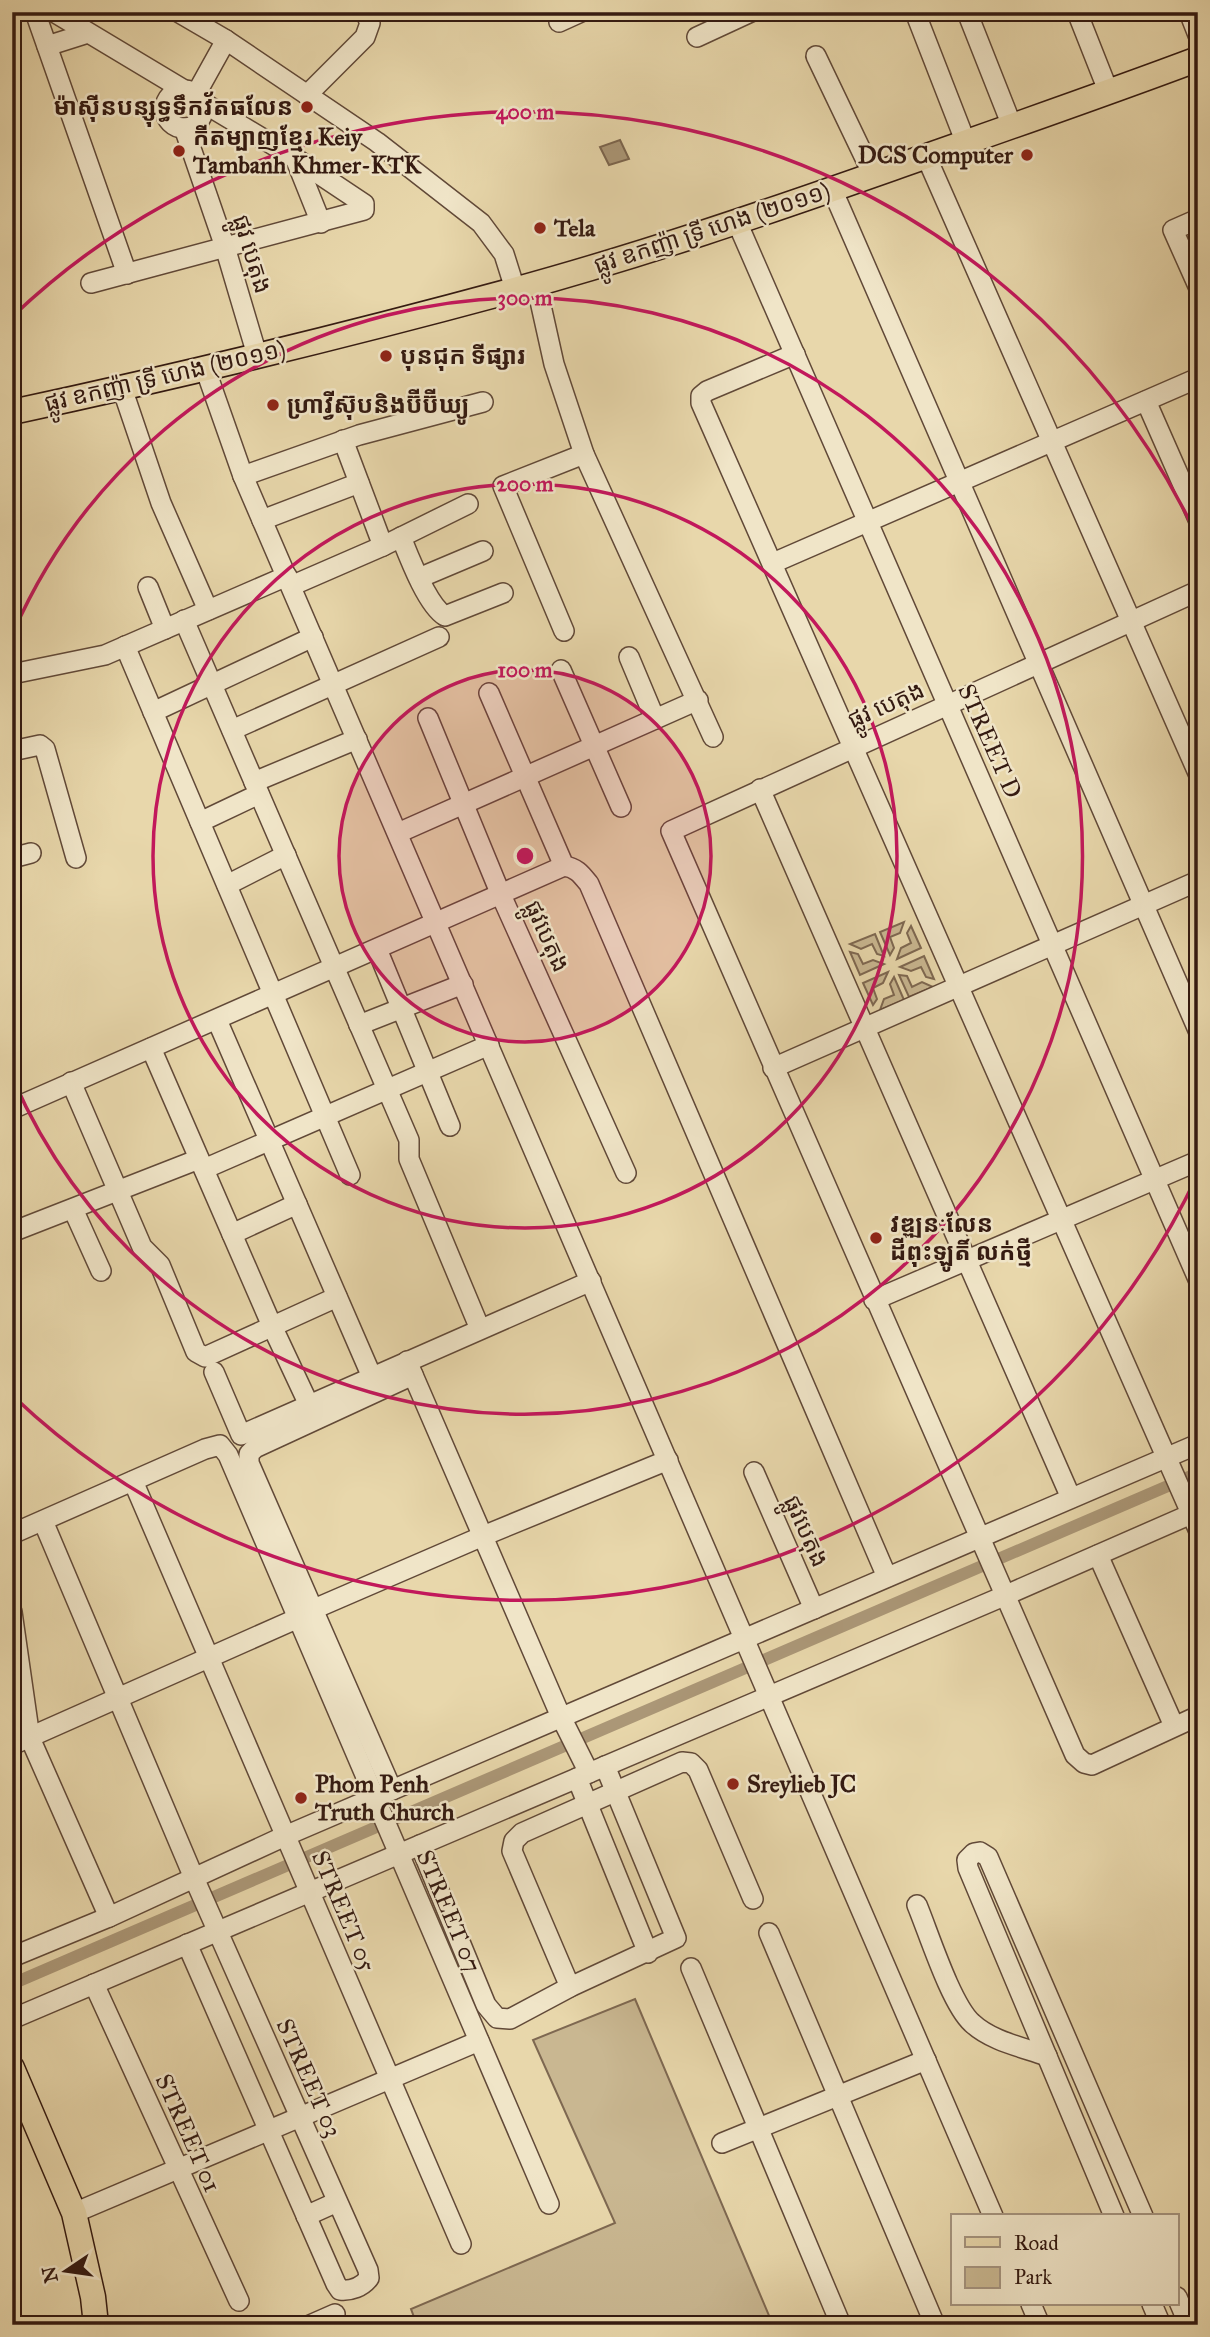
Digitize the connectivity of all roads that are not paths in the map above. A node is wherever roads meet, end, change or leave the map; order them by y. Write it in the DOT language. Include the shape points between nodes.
graph roads {
  1 [pos="35,12"];
  2 [pos="54,12"];
  3 [pos="178,12"];
  4 [pos="365,12"];
  5 [pos="581,12"];
  6 [pos="751,12"];
  7 [pos="915,12"];
  8 [pos="967,12"];
  9 [pos="1077,12"];
  10 [pos="1189,12"];
  11 [pos="559,22"];
  12 [pos="88,33"];
  13 [pos="1198,35"];
  14 [pos="697,37"];
  15 [pos="226,40"];
  16 [pos="47,46"];
  17 [pos="816,57"];
  18 [pos="1198,59"];
  19 [pos="1109,93"];
  20 [pos="194,95"];
  21 [pos="307,95"];
  22 [pos="1012,126"];
  23 [pos="184,128"];
  24 [pos="966,143"];
  25 [pos="926,156"];
  26 [pos="295,158"];
  27 [pos="873,175"];
  28 [pos="832,189"];
  29 [pos="1198,219"];
  30 [pos="737,222"];
  31 [pos="321,223"];
  32 [pos="225,247"];
  33 [pos="127,274"];
  34 [pos="91,283"];
  35 [pos="526,286"];
  36 [pos="1198,286"];
  37 [pos="795,354"];
  38 [pos="257,355"];
  39 [pos="205,368"];
  40 [pos="1198,378"];
  41 [pos="122,388"];
  42 [pos="1146,401"];
  43 [pos="482,402"];
  44 [pos="12,412"];
  45 [pos="343,440"];
  46 [pos="1053,442"];
  47 [pos="584,454"];
  48 [pos="243,476"];
  49 [pos="959,482"];
  50 [pos="359,483"];
  51 [pos="468,504"];
  52 [pos="1198,519"];
  53 [pos="262,520"];
  54 [pos="868,522"];
  55 [pos="392,541"];
  56 [pos="483,551"];
  57 [pos="774,564"];
  58 [pos="419,578"];
  59 [pos="289,581"];
  60 [pos="148,587"];
  61 [pos="1198,591"];
  62 [pos="503,593"];
  63 [pos="208,610"];
  64 [pos="184,620"];
  65 [pos="1131,621"];
  66 [pos="165,629"];
  67 [pos="564,631"];
  68 [pos="313,637"];
  69 [pos="439,637"];
  70 [pos="125,646"];
  71 [pos="629,657"];
  72 [pos="1038,663"];
  73 [pos="561,670"];
  74 [pos="12,674"];
  75 [pos="212,684"];
  76 [pos="333,684"];
  77 [pos="489,693"];
  78 [pos="698,700"];
  79 [pos="948,704"];
  80 [pos="153,712"];
  81 [pos="428,718"];
  82 [pos="655,719"];
  83 [pos="232,730"];
  84 [pos="713,737"];
  85 [pos="357,738"];
  86 [pos="594,746"];
  87 [pos="854,747"];
  88 [pos="12,751"];
  89 [pos="1198,772"];
  90 [pos="526,776"];
  91 [pos="257,788"];
  92 [pos="760,789"];
  93 [pos="465,804"];
  94 [pos="621,807"];
  95 [pos="200,822"];
  96 [pos="398,833"];
  97 [pos="286,855"];
  98 [pos="76,858"];
  99 [pos="564,866"];
  100 [pos="1198,881"];
  101 [pos="227,885"];
  102 [pos="501,895"];
  103 [pos="1143,905"];
  104 [pos="436,923"];
  105 [pos="1052,945"];
  106 [pos="377,949"];
  107 [pos="335,968"];
  108 [pos="463,984"];
  109 [pos="960,986"];
  110 [pos="274,995"];
  111 [pos="401,1009"];
  112 [pos="217,1020"];
  113 [pos="359,1025"];
  114 [pos="865,1028"];
  115 [pos="1198,1030"];
  116 [pos="489,1045"];
  117 [pos="151,1048"];
  118 [pos="773,1068"];
  119 [pos="428,1073"];
  120 [pos="71,1082"];
  121 [pos="388,1090"];
  122 [pos="12,1109"];
  123 [pos="326,1117"];
  124 [pos="450,1126"];
  125 [pos="270,1142"];
  126 [pos="1198,1161"];
  127 [pos="202,1164"];
  128 [pos="626,1172"];
  129 [pos="350,1175"];
  130 [pos="1154,1179"];
  131 [pos="117,1192"];
  132 [pos="297,1205"];
  133 [pos="73,1209"];
  134 [pos="1062,1219"];
  135 [pos="12,1232"];
  136 [pos="232,1234"];
  137 [pos="967,1260"];
  138 [pos="101,1271"];
  139 [pos="1198,1279"];
  140 [pos="591,1281"];
  141 [pos="337,1297"];
  142 [pos="874,1300"];
  143 [pos="272,1326"];
  144 [pos="480,1329"];
  145 [pos="410,1368"];
  146 [pos="214,1372"];
  147 [pos="372,1377"];
  148 [pos="309,1405"];
  149 [pos="1198,1444"];
  150 [pos="668,1460"];
  151 [pos="1168,1461"];
  152 [pos="754,1472"];
  153 [pos="133,1481"];
  154 [pos="1071,1498"];
  155 [pos="1194,1516"];
  156 [pos="43,1521"];
  157 [pos="12,1534"];
  158 [pos="483,1536"];
  159 [pos="980,1542"];
  160 [pos="1098,1555"];
  161 [pos="887,1577"];
  162 [pos="1002,1591"];
  163 [pos="314,1609"];
  164 [pos="814,1609"];
  165 [pos="12,1612"];
  166 [pos="296,1619"];
  167 [pos="747,1644"];
  168 [pos="209,1658"];
  169 [pos="768,1692"];
  170 [pos="118,1699"];
  171 [pos="1198,1716"];
  172 [pos="564,1723"];
  173 [pos="1174,1726"];
  174 [pos="21,1741"];
  175 [pos="589,1770"];
  176 [pos="617,1792"];
  177 [pos="381,1798"];
  178 [pos="587,1804"];
  179 [pos="287,1840"];
  180 [pos="420,1845"];
  181 [pos="396,1849"];
  182 [pos="195,1880"];
  183 [pos="308,1889"];
  184 [pos="753,1899"];
  185 [pos="917,1905"];
  186 [pos="109,1917"];
  187 [pos="216,1929"];
  188 [pos="769,1933"];
  189 [pos="187,1944"];
  190 [pos="648,1953"];
  191 [pos="12,1957"];
  192 [pos="691,1968"];
  193 [pos="94,1984"];
  194 [pos="570,1987"];
  195 [pos="12,2019"];
  196 [pos="479,2041"];
  197 [pos="1047,2056"];
  198 [pos="926,2060"];
  199 [pos="12,2068"];
  200 [pos="390,2079"];
  201 [pos="838,2096"];
  202 [pos="299,2118"];
  203 [pos="758,2128"];
  204 [pos="268,2131"];
  205 [pos="722,2143"];
  206 [pos="177,2170"];
  207 [pos="337,2202"];
  208 [pos="550,2204"];
  209 [pos="74,2213"];
  210 [pos="992,2214"];
  211 [pos="1113,2214"];
  212 [pos="1142,2214"];
  213 [pos="306,2216"];
  214 [pos="461,2244"];
  215 [pos="1178,2299"];
  216 [pos="239,2301"];
  217 [pos="1032,2306"];
  218 [pos="1153,2306"];
  219 [pos="335,2315"];
  220 [pos="96,2325"];
  221 [pos="310,2325"];
  222 [pos="841,2325"];
  223 [pos="935,2325"];
  224 [pos="1040,2325"];
  225 [pos="1161,2325"];
  226 [pos="1189,2325"];
  1 -- 16 [label="street"];
  2 -- 12 [label="street"];
  3 -- 15 [label="street"];
  4 -- 21 [label="street" via="370,23 365,37"];
  5 -- 11 [label="street"];
  6 -- 14 [label="street"];
  7 -- 24 [label="street"];
  8 -- 22 [label="street"];
  9 -- 19 [label="street"];
  10 -- 13 [label="street"];
  12 -- 16 [label="street"];
  12 -- 20 [label="street"];
  15 -- 20 [label="street"];
  15 -- 21 [label="street"];
  16 -- 33 [label="street"];
  17 -- 27 [label="street"];
  18 -- 19 [label="main road, ផ្លូវ ឧកញ៉ា ទ្រី ហេង (២០១១)"];
  19 -- 22 [label="main road, ផ្លូវ ឧកញ៉ា ទ្រី ហេង (២០១១)"];
  20 -- 23 [label="street" via="202,114 195,124"];
  20 -- 23 [label="street" via="172,94 166,106 172,123"];
  20 -- 26 [label="street"];
  21 -- 35 [label="street" via="377,142 481,223"];
  22 -- 24 [label="main road, ផ្លូវ ឧកញ៉ា ទ្រី ហេង (២០១១)"];
  23 -- 32 [label="street, ផ្លូវ បេតុង"];
  24 -- 25 [label="main road, ផ្លូវ ឧកញ៉ា ទ្រី ហេង (២០១១)"];
  25 -- 27 [label="main road, ផ្លូវ ឧកញ៉ា ទ្រី ហេង (២០១១)"];
  25 -- 46 [label="street"];
  26 -- 31 [label="street"];
  26 -- 31 [label="street" via="365,206 362,211"];
  27 -- 28 [label="main road, ផ្លូវ ឧកញ៉ា ទ្រី ហេង (២០១១)"];
  28 -- 30 [label="main road, ផ្លូវ ឧកញ៉ា ទ្រី ហេង (២០១១)"];
  28 -- 49 [label="street"];
  29 -- 36 [label="street" via="1173,230"];
  30 -- 35 [label="main road, ផ្លូវ ឧកញ៉ា ទ្រី ហេង (២០១១)"];
  30 -- 37 [label="street, STREET D"];
  31 -- 32 [label="street"];
  32 -- 33 [label="street"];
  32 -- 38 [label="street, ផ្លូវ បេតុង"];
  33 -- 34 [label="street"];
  35 -- 38 [label="main road, ផ្លូវ ឧកញ៉ា ទ្រី ហេង (២០១១)"];
  35 -- 47 [label="street"];
  37 -- 54 [label="street, STREET D"];
  37 -- 57 [label="street" via="701,396"];
  38 -- 39 [label="main road, ផ្លូវ ឧកញ៉ា ទ្រី ហេង (២០១១)"];
  39 -- 41 [label="main road, ផ្លូវ ឧកញ៉ា ទ្រី ហេង (២០១១)"];
  39 -- 48 [label="street"];
  40 -- 42 [label="street"];
  41 -- 44 [label="main road, ផ្លូវ ឧកញ៉ា ទ្រី ហេង (២០១១)"];
  41 -- 63 [label="street" via="161,503"];
  42 -- 46 [label="street"];
  42 -- 52 [label="street"];
  43 -- 45 [label="street"];
  45 -- 48 [label="street"];
  45 -- 50 [label="street"];
  46 -- 49 [label="street"];
  46 -- 65 [label="street"];
  47 -- 67 [label="street" via="503,485"];
  47 -- 78 [label="street"];
  48 -- 53 [label="street"];
  49 -- 54 [label="street"];
  49 -- 72 [label="street"];
  50 -- 53 [label="street"];
  50 -- 55 [label="street"];
  51 -- 55 [label="street"];
  53 -- 59 [label="street"];
  54 -- 57 [label="street"];
  54 -- 79 [label="street, STREET D"];
  55 -- 58 [label="street"];
  55 -- 59 [label="street"];
  56 -- 58 [label="street"];
  57 -- 87 [label="street"];
  58 -- 62 [label="street" via="445,616"];
  59 -- 63 [label="street"];
  59 -- 68 [label="street"];
  60 -- 66 [label="street"];
  61 -- 65 [label="street, ផ្លូវ បេតុង"];
  63 -- 64 [label="street"];
  64 -- 66 [label="street"];
  64 -- 75 [label="street"];
  65 -- 72 [label="street, ផ្លូវ បេតុង"];
  65 -- 89 [label="street"];
  66 -- 70 [label="street"];
  68 -- 75 [label="street"];
  68 -- 76 [label="street"];
  69 -- 76 [label="street"];
  70 -- 74 [label="street"];
  70 -- 80 [label="street"];
  71 -- 82 [label="street"];
  72 -- 79 [label="street, ផ្លូវ បេតុង"];
  72 -- 103 [label="street"];
  73 -- 86 [label="street"];
  75 -- 80 [label="street"];
  75 -- 83 [label="street"];
  76 -- 83 [label="street"];
  76 -- 85 [label="street"];
  77 -- 90 [label="street"];
  78 -- 82 [label="street"];
  78 -- 84 [label="street"];
  79 -- 87 [label="street, ផ្លូវ បេតុង"];
  79 -- 105 [label="street, STREET D"];
  80 -- 95 [label="street"];
  81 -- 93 [label="street, ផ្លូវបេតុង"];
  82 -- 86 [label="street"];
  83 -- 91 [label="street"];
  85 -- 91 [label="street"];
  85 -- 96 [label="street"];
  86 -- 90 [label="street"];
  86 -- 94 [label="street"];
  87 -- 92 [label="street, ផ្លូវ បេតុង"];
  87 -- 109 [label="street"];
  88 -- 98 [label="street" via="40,745 45,749"];
  90 -- 93 [label="street"];
  90 -- 99 [label="street"];
  91 -- 95 [label="street"];
  91 -- 97 [label="street"];
  92 -- 114 [label="street"];
  92 -- 118 [label="street, ផ្លូវ បេតុង" via="671,831"];
  93 -- 96 [label="street"];
  93 -- 102 [label="street, ផ្លូវបេតុង"];
  95 -- 101 [label="street"];
  96 -- 104 [label="street"];
  97 -- 101 [label="street"];
  97 -- 107 [label="street"];
  99 -- 102 [label="street"];
  99 -- 161 [label="street" via="581,873 589,884"];
  100 -- 103 [label="street"];
  101 -- 110 [label="street"];
  102 -- 104 [label="street"];
  102 -- 128 [label="street, ផ្លូវបេតុង"];
  103 -- 105 [label="street"];
  103 -- 115 [label="street"];
  104 -- 106 [label="street"];
  104 -- 108 [label="street"];
  105 -- 109 [label="street"];
  105 -- 130 [label="street, STREET D"];
  106 -- 107 [label="street"];
  106 -- 111 [label="street"];
  107 -- 110 [label="street"];
  107 -- 113 [label="street"];
  108 -- 111 [label="street"];
  108 -- 116 [label="street"];
  109 -- 114 [label="street"];
  109 -- 134 [label="street"];
  110 -- 112 [label="street"];
  110 -- 123 [label="street"];
  111 -- 113 [label="street"];
  111 -- 119 [label="street"];
  112 -- 117 [label="street"];
  112 -- 125 [label="street"];
  113 -- 121 [label="street"];
  114 -- 118 [label="street"];
  114 -- 137 [label="street"];
  116 -- 119 [label="street"];
  116 -- 140 [label="street"];
  117 -- 120 [label="street"];
  117 -- 127 [label="street"];
  118 -- 142 [label="street"];
  119 -- 121 [label="street"];
  119 -- 124 [label="street"];
  120 -- 122 [label="street"];
  120 -- 131 [label="street"];
  121 -- 123 [label="street"];
  121 -- 144 [label="street" via="409,1140 409,1159"];
  123 -- 125 [label="street"];
  123 -- 129 [label="street"];
  125 -- 127 [label="street"];
  125 -- 132 [label="street"];
  126 -- 130 [label="street"];
  127 -- 131 [label="street"];
  127 -- 136 [label="street"];
  130 -- 134 [label="street"];
  130 -- 139 [label="street, STREET D"];
  131 -- 133 [label="street"];
  131 -- 143 [label="street" via="142,1247 160,1265 200,1356"];
  132 -- 136 [label="street"];
  132 -- 141 [label="street"];
  133 -- 135 [label="street"];
  133 -- 138 [label="street"];
  134 -- 137 [label="street"];
  134 -- 151 [label="street"];
  136 -- 143 [label="street"];
  137 -- 142 [label="street"];
  137 -- 154 [label="street"];
  140 -- 144 [label="street"];
  140 -- 150 [label="street"];
  141 -- 143 [label="street"];
  141 -- 147 [label="street"];
  142 -- 159 [label="street"];
  143 -- 148 [label="street"];
  144 -- 145 [label="street"];
  145 -- 147 [label="street"];
  145 -- 158 [label="street"];
  145 -- 163 [label="street" via="249,1454"];
  146 -- 148 [label="street" via="241,1435"];
  147 -- 148 [label="street"];
  149 -- 151 [label="street"];
  150 -- 158 [label="street"];
  150 -- 167 [label="street"];
  151 -- 154 [label="street"];
  151 -- 155 [label="street"];
  152 -- 164 [label="street, ផ្លូវបេតុង"];
  153 -- 156 [label="street"];
  153 -- 166 [label="street, STREET 07" via="220,1445"];
  153 -- 168 [label="street, STREET 05"];
  154 -- 159 [label="street"];
  155 -- 160 [label="street"];
  156 -- 157 [label="street"];
  156 -- 170 [label="street, STREET 03"];
  158 -- 163 [label="street"];
  158 -- 172 [label="street"];
  159 -- 161 [label="street"];
  159 -- 162 [label="street"];
  160 -- 162 [label="street"];
  160 -- 173 [label="street"];
  161 -- 164 [label="street"];
  162 -- 169 [label="street"];
  162 -- 173 [label="street" via="1075,1755 1084,1763 1092,1765"];
  163 -- 177 [label="street"];
  164 -- 167 [label="street"];
  165 -- 174 [label="street"];
  166 -- 168 [label="street"];
  166 -- 177 [label="street, STREET 07"];
  167 -- 169 [label="street"];
  167 -- 172 [label="street"];
  168 -- 170 [label="street"];
  168 -- 179 [label="street, STREET 05"];
  169 -- 175 [label="street"];
  169 -- 198 [label="street"];
  170 -- 174 [label="street"];
  170 -- 182 [label="street, STREET 03"];
  171 -- 173 [label="street"];
  172 -- 175 [label="street"];
  172 -- 177 [label="street"];
  174 -- 186 [label="street"];
  175 -- 176 [label="street"];
  175 -- 178 [label="street"];
  175 -- 180 [label="street"];
  176 -- 178 [label="street"];
  176 -- 184 [label="street" via="682,1762 691,1763"];
  176 -- 190 [label="street" via="676,1933 674,1941"];
  177 -- 179 [label="street"];
  177 -- 181 [label="street, STREET 07"];
  178 -- 190 [label="street"];
  178 -- 194 [label="street" via="522,1833 512,1851"];
  179 -- 182 [label="street"];
  179 -- 183 [label="street, STREET 05"];
  180 -- 181 [label="street"];
  180 -- 194 [label="street" via="486,2005 497,2018 510,2018"];
  181 -- 183 [label="street"];
  181 -- 196 [label="street, STREET 07"];
  182 -- 186 [label="street"];
  182 -- 187 [label="street, STREET 03"];
  183 -- 187 [label="street"];
  183 -- 200 [label="street, STREET 05"];
  185 -- 197 [label="street" via="965,2016 993,2036"];
  186 -- 191 [label="street"];
  187 -- 189 [label="street"];
  187 -- 202 [label="street, STREET 03"];
  188 -- 201 [label="street"];
  189 -- 193 [label="street"];
  189 -- 204 [label="street, STREET 03"];
  190 -- 194 [label="street"];
  192 -- 203 [label="street"];
  193 -- 195 [label="street"];
  193 -- 206 [label="street, STREET 01"];
  196 -- 200 [label="street"];
  196 -- 208 [label="street, STREET 07"];
  197 -- 211 [label="street"];
  197 -- 212 [label="street" via="968,1868 967,1860 974,1853 988,1857"];
  198 -- 201 [label="street"];
  198 -- 210 [label="street"];
  199 -- 209 [label="main road"];
  200 -- 202 [label="street"];
  200 -- 214 [label="street, STREET 05"];
  201 -- 203 [label="street"];
  201 -- 223 [label="street"];
  202 -- 204 [label="street"];
  202 -- 207 [label="street, STREET 03"];
  203 -- 205 [label="street"];
  203 -- 222 [label="street"];
  204 -- 206 [label="street"];
  204 -- 213 [label="street, STREET 03"];
  206 -- 209 [label="street"];
  206 -- 216 [label="street, STREET 01"];
  207 -- 213 [label="street"];
  207 -- 213 [label="street, STREET 03" via="368,2270 365,2284 340,2290"];
  209 -- 220 [label="main road"];
  215 -- 226 [label="street"];
  217 -- 224 [label="street"];
  218 -- 225 [label="street"];
  219 -- 221 [label="street"];
}
